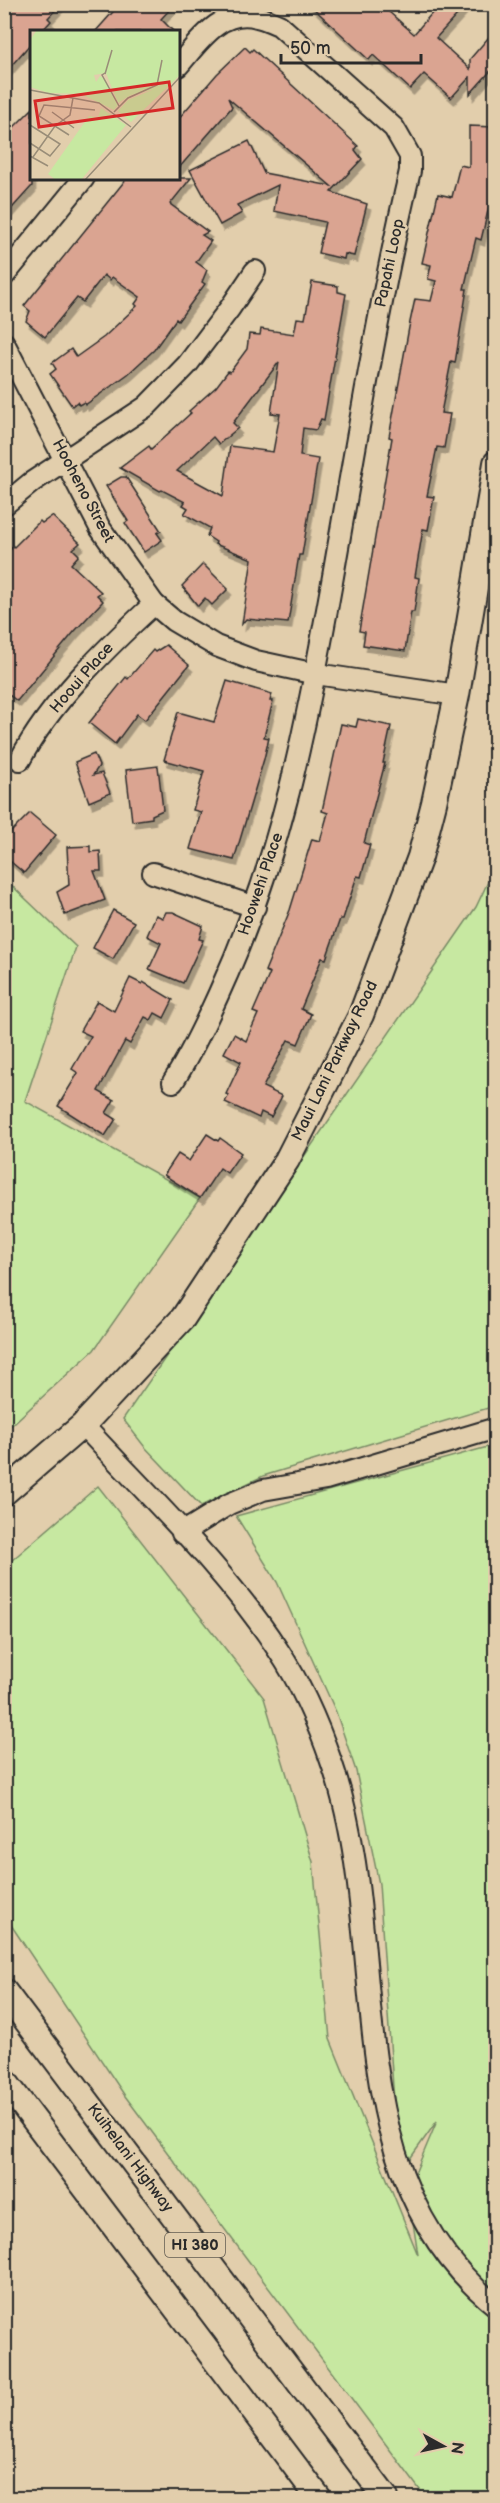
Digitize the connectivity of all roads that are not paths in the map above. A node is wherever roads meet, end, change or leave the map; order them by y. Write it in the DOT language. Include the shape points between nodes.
graph roads {
  1 [pos="180,64"];
  2 [pos="82,180"];
  3 [pos="255,271"];
  4 [pos="4,276"];
  5 [pos="4,343"];
  6 [pos="65,459"];
  7 [pos="495,463"];
  8 [pos="4,505"];
  9 [pos="154,604"];
  10 [pos="316,674"];
  11 [pos="457,695"];
  12 [pos="20,760"];
  13 [pos="153,873"];
  14 [pos="255,907"];
  15 [pos="173,1082"];
  16 [pos="83,1425"];
  17 [pos="495,1428"];
  18 [pos="4,1493"];
  19 [pos="182,1533"];
  20 [pos="4,1991"];
  21 [pos="4,2080"];
  22 [pos="495,2306"];
  23 [pos="320,2499"];
  24 [pos="386,2499"];
  1 -- 10 [label="street, Papahi Loop" via="213,26 231,17 255,16 279,25 394,128 410,156"];
  2 -- 4 [label="street"];
  3 -- 6 [label="street" via="187,365 147,406"];
  5 -- 6 [label="street, Hooheno Street"];
  6 -- 8 [label="street"];
  6 -- 9 [label="street, Hooheno Street" via="100,528"];
  7 -- 11 [label="main road, Maui Lani Parkway Road"];
  9 -- 10 [label="street, Hooheno Street" via="216,646 256,661"];
  9 -- 12 [label="street, Hooui Place" via="113,642 62,700"];
  10 -- 11 [label="street, Hooheno Street"];
  10 -- 14 [label="street, Hoowehi Place" via="287,807"];
  11 -- 16 [label="main road, Maui Lani Parkway Road" via="420,857 394,929 361,1015 287,1160 183,1318"];
  13 -- 14 [label="street"];
  14 -- 15 [label="street, Hoowehi Place" via="210,1012"];
  16 -- 18 [label="main road, Maui Lani Parkway Road"];
  16 -- 19 [label="street"];
  17 -- 19 [label="street" via="326,1479 263,1490 229,1504"];
  19 -- 22 [label="street" via="245,1603 280,1652 332,1764 357,1871 378,2080 399,2166 415,2205 436,2240 463,2278"];
  20 -- 24 [label="main road, Kuihelani Highway / HI 380"];
  21 -- 23 [label="main road, HI 380"];
}
